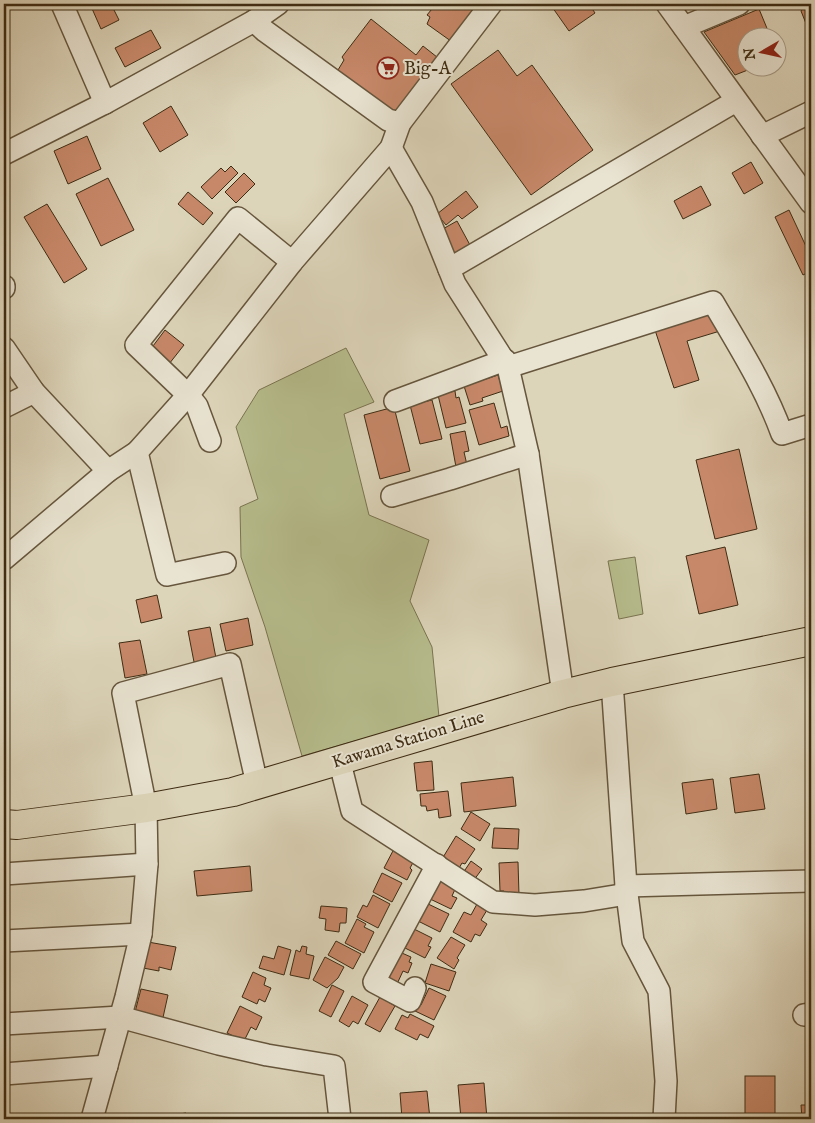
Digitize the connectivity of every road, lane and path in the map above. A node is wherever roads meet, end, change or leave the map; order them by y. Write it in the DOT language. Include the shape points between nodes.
graph roads {
  1 [pos="62,4"];
  2 [pos="278,4"];
  3 [pos="492,4"];
  4 [pos="667,4"];
  5 [pos="739,4"];
  6 [pos="254,20"];
  7 [pos="684,27"];
  8 [pos="736,101"];
  9 [pos="105,103"];
  10 [pos="811,112"];
  11 [pos="400,123"];
  12 [pos="762,136"];
  13 [pos="391,148"];
  14 [pos="4,154"];
  15 [pos="810,199"];
  16 [pos="292,262"];
  17 [pos="449,269"];
  18 [pos="4,348"];
  19 [pos="506,363"];
  20 [pos="34,392"];
  21 [pos="188,395"];
  22 [pos="395,401"];
  23 [pos="4,407"];
  24 [pos="811,425"];
  25 [pos="210,441"];
  26 [pos="137,452"];
  27 [pos="528,454"];
  28 [pos="108,471"];
  29 [pos="392,496"];
  30 [pos="4,559"];
  31 [pos="225,563"];
  32 [pos="811,641"];
  33 [pos="612,682"];
  34 [pos="563,694"];
  35 [pos="339,759"];
  36 [pos="257,784"];
  37 [pos="146,808"];
  38 [pos="4,824"];
  39 [pos="147,864"];
  40 [pos="438,866"];
  41 [pos="4,874"];
  42 [pos="811,881"];
  43 [pos="626,890"];
  44 [pos="141,934"];
  45 [pos="4,941"];
  46 [pos="415,988"];
  47 [pos="120,1017"];
  48 [pos="4,1024"];
  49 [pos="107,1066"];
  50 [pos="4,1074"];
  51 [pos="92,1119"];
  52 [pos="340,1119"];
  53 [pos="664,1119"];
  1 -- 9 [label="street"];
  2 -- 6 [label="street"];
  3 -- 11 [label="street"];
  4 -- 7 [label="street"];
  5 -- 7 [label="street"];
  6 -- 9 [label="street"];
  6 -- 11 [label="street" via="388,120"];
  7 -- 8 [label="street"];
  8 -- 12 [label="street"];
  8 -- 17 [label="street"];
  9 -- 14 [label="street"];
  10 -- 12 [label="street"];
  11 -- 13 [label="street"];
  12 -- 15 [label="street"];
  13 -- 16 [label="street"];
  13 -- 17 [label="street" via="422,202"];
  16 -- 21 [label="street"];
  16 -- 21 [label="street" via="238,218 136,345"];
  17 -- 19 [label="street" via="454,284"];
  18 -- 20 [label="street"];
  19 -- 22 [label="street"];
  19 -- 24 [label="street" via="713,302 773,409 782,434"];
  19 -- 27 [label="street"];
  20 -- 23 [label="street"];
  20 -- 28 [label="street"];
  21 -- 25 [label="street" via="197,406"];
  21 -- 26 [label="street"];
  26 -- 28 [label="street"];
  26 -- 31 [label="street" via="167,575"];
  27 -- 29 [label="street"];
  27 -- 34 [label="street"];
  28 -- 30 [label="street"];
  32 -- 33 [label="main road, Kawama Station Line"];
  33 -- 34 [label="main road, Kawama Station Line"];
  33 -- 43 [label="street"];
  34 -- 35 [label="main road, Kawama Station Line"];
  35 -- 36 [label="main road, Kawama Station Line"];
  35 -- 40 [label="street" via="352,811"];
  36 -- 37 [label="main road, Kawama Station Line" via="233,792"];
  36 -- 37 [label="street" via="230,664 123,693"];
  37 -- 38 [label="main road, Kawama Station Line"];
  37 -- 39 [label="street"];
  39 -- 41 [label="street"];
  39 -- 44 [label="street"];
  40 -- 43 [label="street" via="493,902 536,905 584,901"];
  40 -- 46 [label="street" via="374,982 410,1001"];
  42 -- 43 [label="street"];
  43 -- 53 [label="street" via="633,941 659,991 666,1081"];
  44 -- 45 [label="street"];
  44 -- 47 [label="street"];
  47 -- 48 [label="street"];
  47 -- 49 [label="street"];
  47 -- 52 [label="street" via="218,1044 334,1066"];
  49 -- 50 [label="street"];
  49 -- 51 [label="street"];
}
